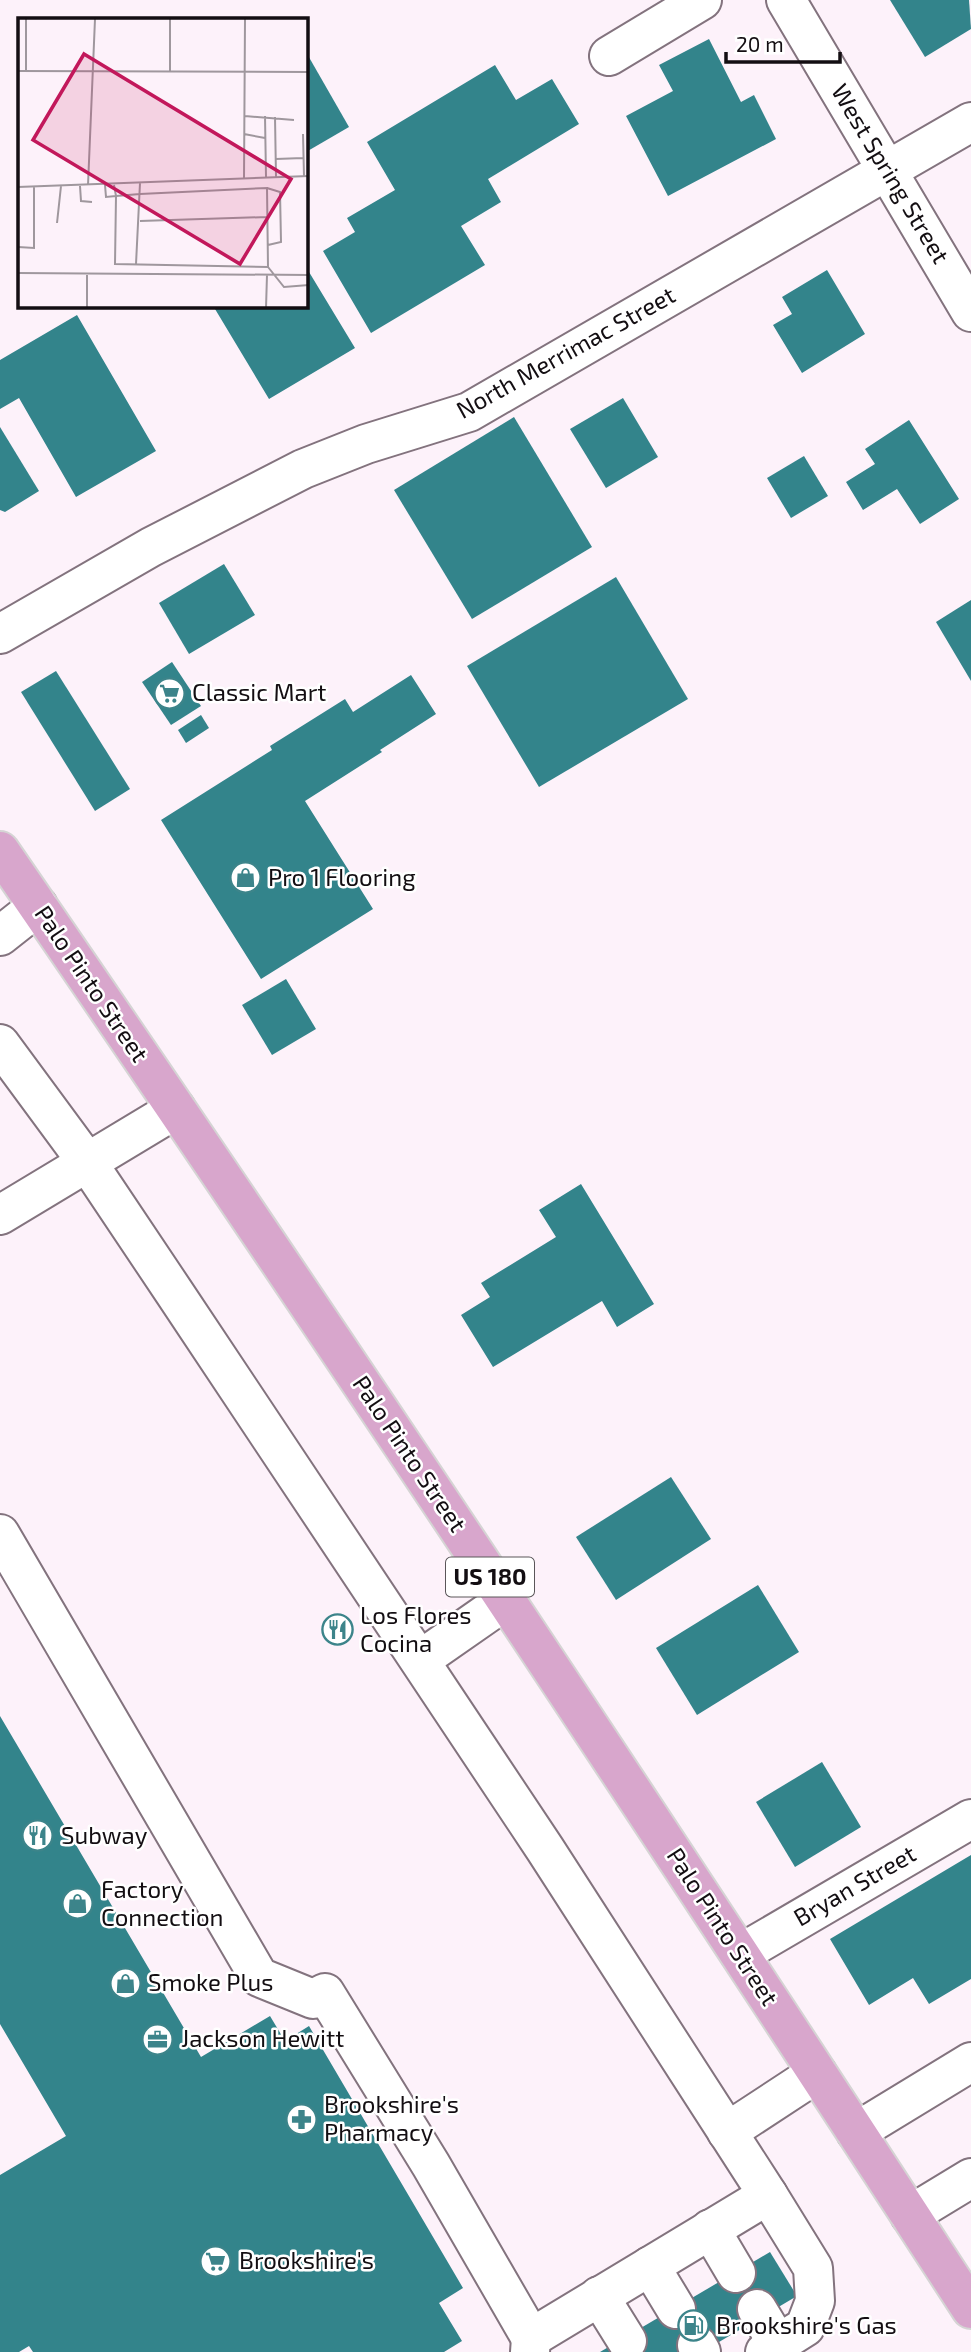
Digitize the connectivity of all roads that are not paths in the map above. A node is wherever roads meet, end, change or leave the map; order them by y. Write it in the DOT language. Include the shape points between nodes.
graph roads {
  1 [pos="702,0"];
  2 [pos="786,0"];
  3 [pos="609,57"];
  4 [pos="971,122"];
  5 [pos="889,170"];
  6 [pos="971,312"];
  7 [pos="0,634"];
  8 [pos="0,851"];
  9 [pos="38,906"];
  10 [pos="0,936"];
  11 [pos="0,1044"];
  12 [pos="176,1110"];
  13 [pos="87,1162"];
  14 [pos="0,1214"];
  15 [pos="0,1534"];
  16 [pos="506,1601"];
  17 [pos="419,1660"];
  18 [pos="971,1819"];
  19 [pos="740,1954"];
  20 [pos="971,2062"];
  21 [pos="817,2073"];
  22 [pos="727,2132"];
  23 [pos="856,2132"];
  24 [pos="971,2178"];
  25 [pos="768,2194"];
  26 [pos="910,2215"];
  27 [pos="710,2230"];
  28 [pos="650,2266"];
  29 [pos="736,2273"];
  30 [pos="599,2296"];
  31 [pos="676,2309"];
  32 [pos="757,2309"];
  33 [pos="971,2309"];
  34 [pos="627,2341"];
  35 [pos="530,2345"];
  36 [pos="771,2348"];
  1 -- 3 [label="street"];
  2 -- 5 [label="street, West Spring Street"];
  4 -- 5 [label="street, North Merrimac Street"];
  5 -- 6 [label="street, West Spring Street"];
  5 -- 7 [label="street, North Merrimac Street" via="469,412 303,469 151,547"];
  8 -- 9 [label="main road, Palo Pinto Street / US 180"];
  9 -- 10 [label="street"];
  9 -- 12 [label="main road, Palo Pinto Street / US 180"];
  11 -- 13 [label="street"];
  12 -- 13 [label="street"];
  12 -- 16 [label="main road, Palo Pinto Street / US 180"];
  13 -- 14 [label="street"];
  13 -- 17 [label="street"];
  15 -- 35 [label="street" via="259,1977 313,1999 325,1993 431,2165"];
  16 -- 17 [label="street"];
  16 -- 19 [label="main road, Palo Pinto Street / US 180"];
  17 -- 22 [label="street"];
  18 -- 19 [label="street, Bryan Street"];
  19 -- 21 [label="main road, Palo Pinto Street / US 180"];
  20 -- 23 [label="street"];
  21 -- 22 [label="street"];
  21 -- 23 [label="main road, Palo Pinto Street / US 180"];
  22 -- 25 [label="street"];
  23 -- 26 [label="main road, Palo Pinto Street / US 180"];
  24 -- 26 [label="street"];
  25 -- 27 [label="street"];
  25 -- 36 [label="street" via="813,2268 815,2301 805,2327"];
  26 -- 33 [label="main road, Palo Pinto Street / US 180"];
  27 -- 28 [label="street"];
  27 -- 29 [label="street"];
  28 -- 30 [label="street"];
  28 -- 31 [label="street"];
  30 -- 34 [label="street"];
  30 -- 35 [label="street"];
  32 -- 36 [label="street"];
}
